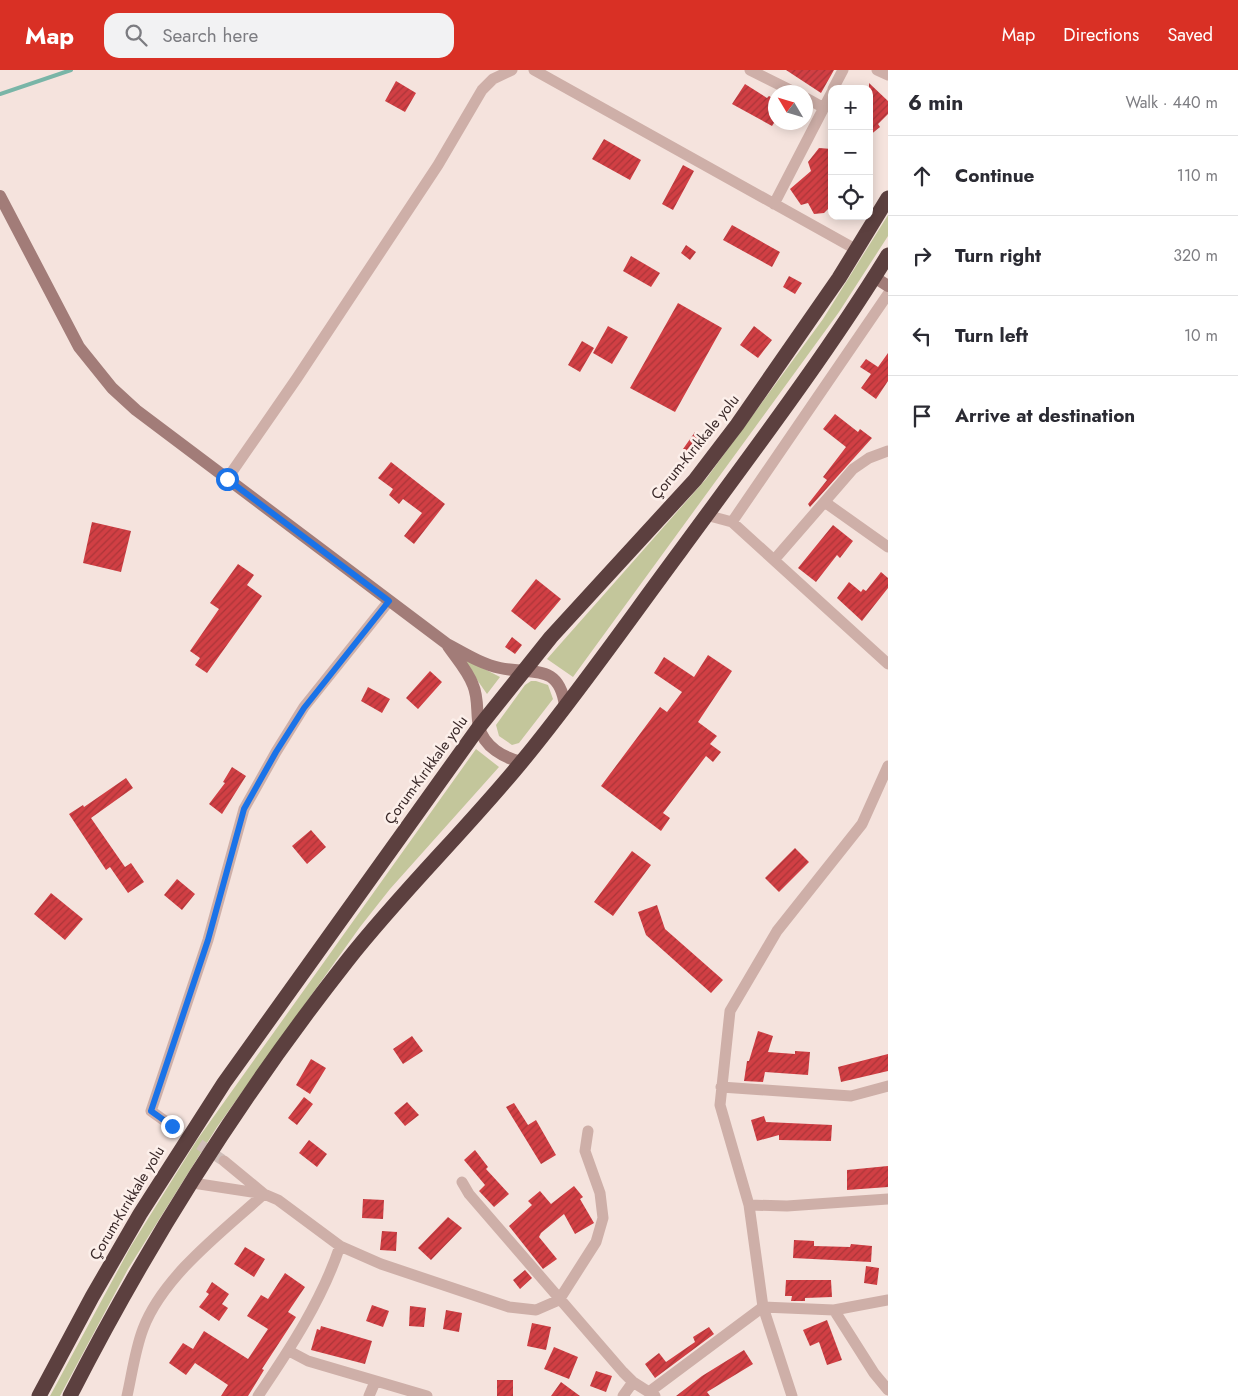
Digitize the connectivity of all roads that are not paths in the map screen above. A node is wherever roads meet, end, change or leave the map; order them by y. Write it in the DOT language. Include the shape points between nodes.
graph roads {
  1 [pos="512,70"];
  2 [pos="534,70"];
  3 [pos="750,70"];
  4 [pos="843,70"];
  5 [pos="877,70"];
  6 [pos="888,75"];
  7 [pos="780,85"];
  8 [pos="836,85"];
  9 [pos="828,100"];
  10 [pos="813,102"];
  11 [pos="824,108"];
  12 [pos="0,196"];
  13 [pos="888,198"];
  14 [pos="774,204"];
  15 [pos="857,250"];
  16 [pos="888,255"];
  17 [pos="874,277"];
  18 [pos="888,286"];
  19 [pos="888,294"];
  20 [pos="800,385"];
  21 [pos="819,398"];
  22 [pos="888,451"];
  23 [pos="227,479"];
  24 [pos="826,503"];
  25 [pos="706,515"];
  26 [pos="732,522"];
  27 [pos="888,548"];
  28 [pos="774,560"];
  29 [pos="389,601"];
  30 [pos="447,644"];
  31 [pos="888,664"];
  32 [pos="525,669"];
  33 [pos="565,706"];
  34 [pos="479,727"];
  35 [pos="522,762"];
  36 [pos="888,766"];
  37 [pos="888,1086"];
  38 [pos="721,1087"];
  39 [pos="172,1126"];
  40 [pos="588,1131"];
  41 [pos="224,1161"];
  42 [pos="462,1182"];
  43 [pos="193,1183"];
  44 [pos="264,1194"];
  45 [pos="888,1198"];
  46 [pos="749,1205"];
  47 [pos="340,1246"];
  48 [pos="559,1300"];
  49 [pos="888,1300"];
  50 [pos="763,1307"];
  51 [pos="834,1310"];
  52 [pos="289,1351"];
  53 [pos="375,1382"];
  54 [pos="633,1382"];
  55 [pos="888,1390"];
  56 [pos="652,1394"];
  57 [pos="39,1396"];
  58 [pos="70,1396"];
  59 [pos="127,1396"];
  60 [pos="258,1396"];
  61 [pos="369,1396"];
  62 [pos="427,1396"];
  63 [pos="623,1396"];
  64 [pos="792,1396"];
  1 -- 23 [label="street" via="482,90 438,165"];
  2 -- 14 [label="street"];
  3 -- 7 [label="street"];
  4 -- 8 [label="street"];
  5 -- 6 [label="street"];
  9 -- 11 [label="street"];
  10 -- 11 [label="street"];
  11 -- 14 [label="street"];
  12 -- 23 [label="street" via="63,318 95,368 136,410"];
  13 -- 15 [label="highway, Çorum-Kırıkkale yolu"];
  14 -- 15 [label="street"];
  15 -- 32 [label="highway, Çorum-Kırıkkale yolu" via="788,354 695,480 567,617"];
  16 -- 17 [label="highway"];
  17 -- 18 [label="street"];
  17 -- 20 [label="highway"];
  19 -- 21 [label="street"];
  20 -- 21 [label="street"];
  20 -- 25 [label="highway"];
  21 -- 26 [label="street"];
  22 -- 24 [label="street" via="860,463"];
  23 -- 29 [label="street"];
  24 -- 27 [label="street"];
  24 -- 28 [label="street"];
  25 -- 26 [label="street"];
  25 -- 33 [label="highway"];
  26 -- 28 [label="street"];
  28 -- 31 [label="street"];
  29 -- 30 [label="street"];
  29 -- 39 [label="street" via="304,708 244,809 208,940 151,1111"];
  30 -- 32 [label="street" via="502,669"];
  30 -- 34 [label="street" via="473,684"];
  32 -- 33 [label="street" via="553,678 563,692"];
  32 -- 34 [label="highway, Çorum-Kırıkkale yolu"];
  33 -- 35 [label="highway"];
  34 -- 35 [label="street" via="496,751"];
  34 -- 57 [label="highway, Çorum-Kırıkkale yolu" via="185,1142 92,1297"];
  35 -- 43 [label="highway" via="407,888 346,963 235,1117"];
  36 -- 38 [label="street" via="862,824 777,931 730,1010"];
  37 -- 38 [label="street" via="851,1096"];
  38 -- 46 [label="street" via="720,1105"];
  40 -- 48 [label="street" via="585,1151 600,1193 603,1218 596,1242"];
  41 -- 44 [label="street"];
  42 -- 48 [label="street"];
  43 -- 44 [label="street"];
  43 -- 58 [label="highway" via="124,1295"];
  44 -- 47 [label="street" via="278,1200"];
  44 -- 59 [label="street" via="180,1271 156,1306 143,1329"];
  45 -- 46 [label="street" via="788,1206"];
  46 -- 50 [label="street"];
  47 -- 48 [label="street" via="381,1264 508,1307 536,1310"];
  47 -- 52 [label="street" via="331,1274"];
  48 -- 54 [label="street"];
  49 -- 51 [label="street"];
  50 -- 51 [label="street"];
  50 -- 56 [label="street"];
  50 -- 64 [label="street"];
  51 -- 55 [label="street"];
  52 -- 53 [label="street" via="308,1361"];
  52 -- 60 [label="street"];
  53 -- 61 [label="street"];
  53 -- 62 [label="street"];
  54 -- 56 [label="street"];
  54 -- 63 [label="street"];
}
